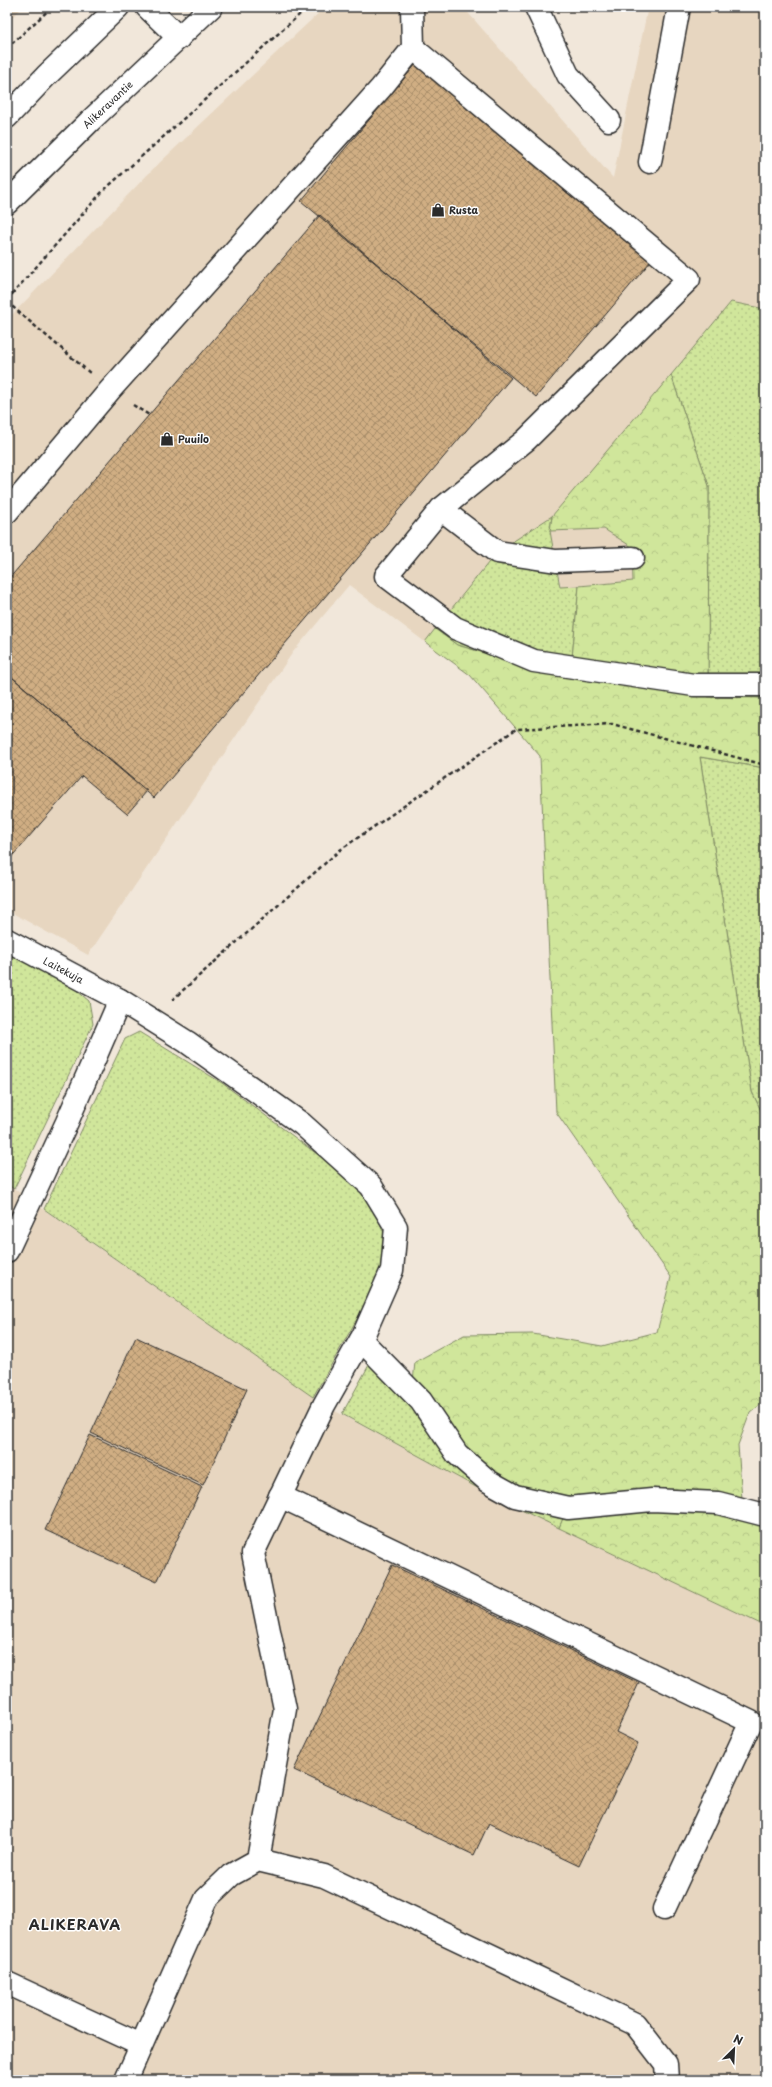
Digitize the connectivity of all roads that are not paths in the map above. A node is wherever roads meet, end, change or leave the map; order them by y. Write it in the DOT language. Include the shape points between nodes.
graph roads {
  1 [pos="118,7"];
  2 [pos="147,7"];
  3 [pos="210,7"];
  4 [pos="412,7"];
  5 [pos="536,7"];
  6 [pos="679,7"];
  7 [pos="179,38"];
  8 [pos="413,48"];
  9 [pos="7,117"];
  10 [pos="609,120"];
  11 [pos="650,162"];
  12 [pos="7,203"];
  13 [pos="441,509"];
  14 [pos="7,512"];
  15 [pos="634,558"];
  16 [pos="765,685"];
  17 [pos="7,940"];
  18 [pos="120,1000"];
  19 [pos="7,1251"];
  20 [pos="361,1340"];
  21 [pos="280,1496"];
  22 [pos="765,1515"];
  23 [pos="258,1860"];
  24 [pos="664,1909"];
  25 [pos="7,1983"];
  26 [pos="142,2045"];
  27 [pos="126,2080"];
  28 [pos="667,2080"];
  1 -- 9 [label="street"];
  2 -- 7 [label="street"];
  3 -- 7 [label="street, Alikeravantie"];
  4 -- 8 [label="street"];
  5 -- 10 [label="street" via="568,75"];
  6 -- 11 [label="street"];
  7 -- 12 [label="street, Alikeravantie"];
  8 -- 13 [label="street" via="689,279 526,440"];
  8 -- 14 [label="street" via="376,94 110,390"];
  13 -- 15 [label="street" via="497,552 556,561"];
  13 -- 16 [label="street" via="386,576 455,628 534,661 694,685"];
  17 -- 18 [label="street, Laitekuja"];
  18 -- 19 [label="street" via="68,1122"];
  18 -- 20 [label="street, Laitekuja" via="187,1042 302,1124 371,1186 396,1227 392,1270"];
  20 -- 21 [label="street, Laitekuja" via="324,1405"];
  20 -- 22 [label="street" via="421,1401 457,1454 488,1481 515,1496 568,1508 652,1500 718,1503"];
  21 -- 23 [label="street, Laitekuja" via="253,1553 285,1710"];
  21 -- 24 [label="street" via="751,1722"];
  23 -- 26 [label="street" via="231,1874 206,1900"];
  23 -- 28 [label="street" via="324,1876 635,2024 666,2064"];
  25 -- 26 [label="street"];
  26 -- 27 [label="street"];
}
